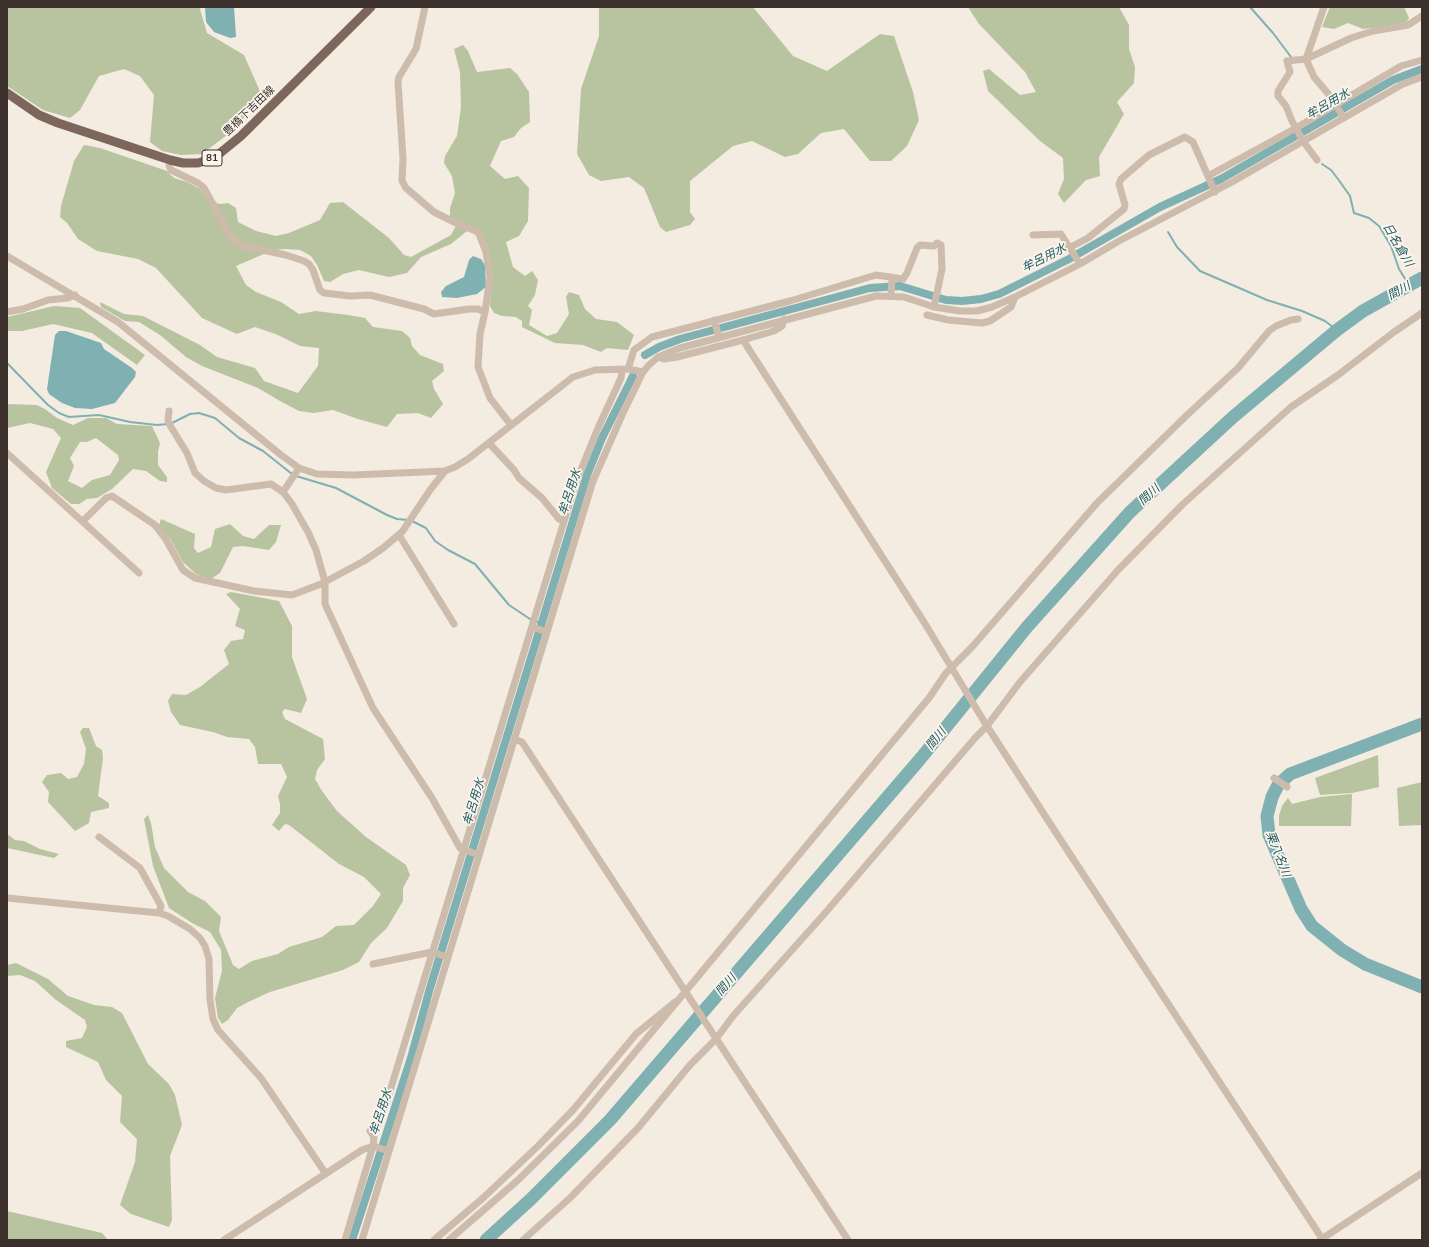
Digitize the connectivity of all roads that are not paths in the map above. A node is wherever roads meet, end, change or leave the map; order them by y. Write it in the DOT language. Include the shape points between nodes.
graph roads {
  1 [pos="371,7"];
  2 [pos="425,7"];
  3 [pos="1324,7"];
  4 [pos="1422,16"];
  5 [pos="1306,59"];
  6 [pos="1422,60"];
  7 [pos="1422,77"];
  8 [pos="7,94"];
  9 [pos="1335,105"];
  10 [pos="1343,116"];
  11 [pos="1296,129"];
  12 [pos="1302,140"];
  13 [pos="170,160"];
  14 [pos="1317,160"];
  15 [pos="1208,178"];
  16 [pos="1214,190"];
  17 [pos="1033,235"];
  18 [pos="1070,250"];
  19 [pos="7,256"];
  20 [pos="1077,261"];
  21 [pos="892,280"];
  22 [pos="892,293"];
  23 [pos="75,295"];
  24 [pos="1015,297"];
  25 [pos="934,305"];
  26 [pos="7,312"];
  27 [pos="485,312"];
  28 [pos="1422,313"];
  29 [pos="927,315"];
  30 [pos="784,319"];
  31 [pos="1298,319"];
  32 [pos="715,322"];
  33 [pos="718,335"];
  34 [pos="743,340"];
  35 [pos="658,357"];
  36 [pos="625,369"];
  37 [pos="643,372"];
  38 [pos="168,411"];
  39 [pos="511,425"];
  40 [pos="489,443"];
  41 [pos="7,453"];
  42 [pos="445,471"];
  43 [pos="296,473"];
  44 [pos="283,492"];
  45 [pos="83,521"];
  46 [pos="564,521"];
  47 [pos="399,535"];
  48 [pos="139,572"];
  49 [pos="325,582"];
  50 [pos="454,624"];
  51 [pos="534,624"];
  52 [pos="546,631"];
  53 [pos="952,669"];
  54 [pos="986,725"];
  55 [pos="514,739"];
  56 [pos="1274,778"];
  57 [pos="1286,786"];
  58 [pos="99,837"];
  59 [pos="465,850"];
  60 [pos="477,854"];
  61 [pos="7,898"];
  62 [pos="159,913"];
  63 [pos="433,952"];
  64 [pos="446,957"];
  65 [pos="373,964"];
  66 [pos="685,993"];
  67 [pos="677,1002"];
  68 [pos="715,1037"];
  69 [pos="376,1147"];
  70 [pos="387,1150"];
  71 [pos="1422,1173"];
  72 [pos="326,1174"];
  73 [pos="224,1240"];
  74 [pos="345,1240"];
  75 [pos="362,1240"];
  76 [pos="434,1240"];
  77 [pos="449,1240"];
  78 [pos="523,1240"];
  79 [pos="848,1240"];
  80 [pos="1322,1240"];
  1 -- 13 [label="main road, 豊橋下吉田線 / 81" via="224,151 214,158 198,163"];
  2 -- 27 [label="street" via="416,49 398,82 402,181 424,205 479,234 486,252 490,277"];
  3 -- 5 [label="street"];
  4 -- 5 [label="street" via="1408,25 1351,38"];
  5 -- 9 [label="street" via="1314,77"];
  5 -- 11 [label="street" via="1287,61 1290,72 1278,91 1278,96 1286,106"];
  6 -- 9 [label="street" via="1400,66"];
  7 -- 10 [label="street" via="1403,84"];
  8 -- 13 [label="main road, 豊橋下吉田線 / 81" via="39,115 58,123"];
  9 -- 10 [label="street"];
  9 -- 11 [label="street"];
  10 -- 12 [label="street"];
  11 -- 12 [label="street"];
  11 -- 15 [label="street"];
  12 -- 14 [label="street"];
  12 -- 16 [label="street"];
  13 -- 27 [label="street" via="171,170 204,188 236,242 304,261 313,270 320,290 324,292 350,296 370,295 434,314 469,309"];
  15 -- 16 [label="street"];
  15 -- 18 [label="street" via="1189,138 1185,137 1153,152 1120,179 1124,209"];
  16 -- 20 [label="street"];
  17 -- 18 [label="street" via="1061,234"];
  18 -- 20 [label="street"];
  19 -- 23 [label="street"];
  20 -- 24 [label="street"];
  21 -- 22 [label="street"];
  21 -- 25 [label="street" via="905,278 914,254 920,246 928,247 937,243 941,245 942,269"];
  21 -- 32 [label="street" via="876,275"];
  22 -- 25 [label="street"];
  22 -- 30 [label="street"];
  23 -- 26 [label="street"];
  23 -- 43 [label="street" via="118,322 162,356"];
  24 -- 25 [label="street" via="977,311 960,311"];
  24 -- 29 [label="street" via="1011,307 990,321 982,323"];
  27 -- 39 [label="street" via="480,334 478,368 490,398"];
  28 -- 54 [label="street" via="1291,407 1183,504 1118,570"];
  30 -- 33 [label="street"];
  30 -- 34 [label="street" via="782,326"];
  31 -- 53 [label="street" via="1269,331 1238,368 1096,503"];
  32 -- 33 [label="street"];
  32 -- 36 [label="street" via="662,334 646,341 634,350"];
  33 -- 35 [label="street"];
  34 -- 35 [label="street" via="677,358"];
  34 -- 53 [label="street"];
  35 -- 37 [label="street"];
  36 -- 37 [label="street"];
  36 -- 39 [label="street" via="595,370 573,377"];
  36 -- 46 [label="street" via="585,458"];
  37 -- 52 [label="street" via="593,481"];
  38 -- 44 [label="street" via="170,424 195,473 204,481 226,490 271,484"];
  39 -- 40 [label="street"];
  40 -- 42 [label="street" via="455,468"];
  40 -- 46 [label="street" via="519,478 542,498 559,519"];
  41 -- 45 [label="street"];
  42 -- 43 [label="street" via="329,475"];
  42 -- 47 [label="street"];
  43 -- 44 [label="street"];
  44 -- 49 [label="street" via="300,515 308,532"];
  45 -- 48 [label="street"];
  45 -- 49 [label="street" via="106,498 112,496 155,526 184,570 196,578 282,595 300,593"];
  46 -- 51 [label="street"];
  47 -- 49 [label="street" via="364,561"];
  47 -- 50 [label="street"];
  49 -- 59 [label="street" via="325,604 373,708 432,798 460,848"];
  51 -- 52 [label="street"];
  51 -- 59 [label="street"];
  52 -- 55 [label="street"];
  53 -- 54 [label="street"];
  53 -- 66 [label="street"];
  54 -- 68 [label="street"];
  54 -- 80 [label="street"];
  55 -- 60 [label="street"];
  55 -- 66 [label="street" via="522,742"];
  56 -- 57 [label="street"];
  58 -- 62 [label="street" via="140,868 161,906"];
  59 -- 60 [label="street"];
  59 -- 63 [label="street"];
  60 -- 64 [label="street"];
  61 -- 62 [label="street"];
  62 -- 72 [label="street" via="177,920 200,938 209,959 210,1000 218,1030 261,1078"];
  63 -- 64 [label="street"];
  63 -- 65 [label="street"];
  63 -- 69 [label="street" via="386,1104 378,1124 370,1131"];
  64 -- 70 [label="street"];
  66 -- 67 [label="street"];
  66 -- 68 [label="street"];
  67 -- 76 [label="street" via="673,1002 636,1034 578,1104 538,1146 488,1194"];
  67 -- 77 [label="street" via="578,1121 517,1181"];
  68 -- 78 [label="street" via="612,1156"];
  68 -- 79 [label="street"];
  69 -- 70 [label="street"];
  69 -- 72 [label="street" via="362,1150"];
  69 -- 74 [label="street"];
  70 -- 75 [label="street"];
  71 -- 80 [label="street"];
  72 -- 73 [label="street"];
}
